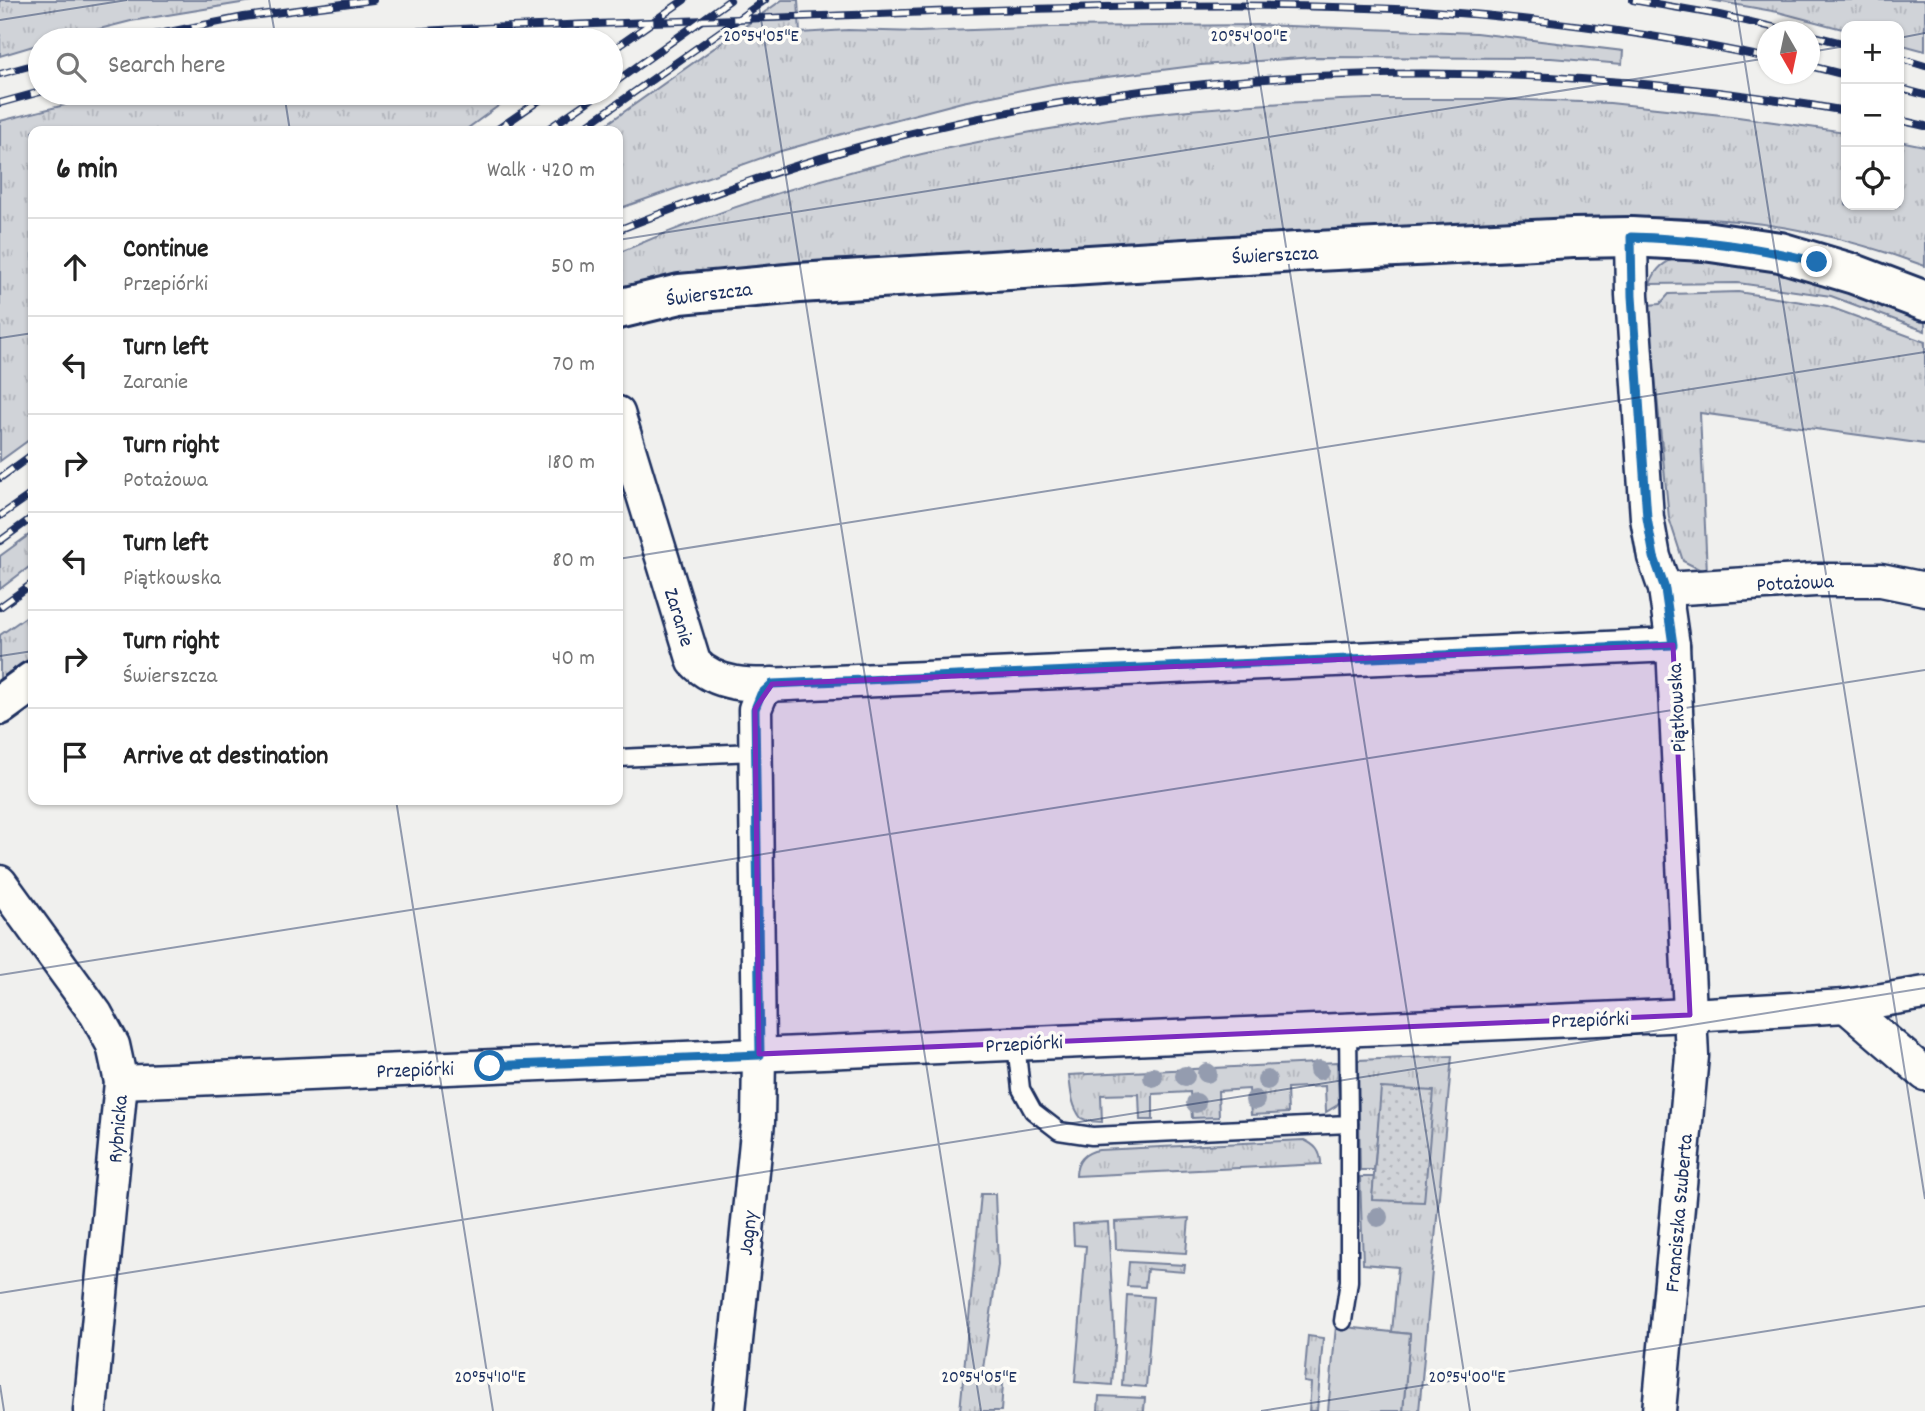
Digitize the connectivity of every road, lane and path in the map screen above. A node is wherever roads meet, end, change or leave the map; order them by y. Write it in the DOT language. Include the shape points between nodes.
graph roads {
  1 [pos="1631,237"];
  2 [pos="1925,301"];
  3 [pos="623,308"];
  4 [pos="623,429"];
  5 [pos="1665,589"];
  6 [pos="1925,589"];
  7 [pos="1673,645"];
  8 [pos="772,684"];
  9 [pos="28,685"];
  10 [pos="0,705"];
  11 [pos="754,752"];
  12 [pos="623,758"];
  13 [pos="0,882"];
  14 [pos="1925,993"];
  15 [pos="1846,1006"];
  16 [pos="1690,1015"];
  17 [pos="1348,1030"];
  18 [pos="1016,1044"];
  19 [pos="760,1055"];
  20 [pos="1925,1073"];
  21 [pos="121,1082"];
  22 [pos="1349,1124"];
  23 [pos="1343,1321"];
  24 [pos="90,1411"];
  25 [pos="729,1411"];
  26 [pos="1659,1411"];
  1 -- 2 [label="street, Świerszcza" via="1780,252"];
  1 -- 3 [label="street, Świerszcza" via="799,283 680,294"];
  1 -- 5 [label="street, Piątkowska" via="1647,518"];
  4 -- 8 [label="street, Zaranie" via="694,662 704,673 726,682"];
  5 -- 6 [label="street, Potażowa" via="1815,580 1881,580"];
  5 -- 7 [label="street, Piątkowska"];
  7 -- 8 [label="street"];
  7 -- 16 [label="street, Piątkowska"];
  8 -- 11 [label="street" via="755,709"];
  9 -- 10 [label="street"];
  11 -- 12 [label="lane"];
  11 -- 19 [label="street"];
  13 -- 21 [label="street, Rybnicka" via="96,1014 113,1045"];
  14 -- 15 [label="street, Przepiórki"];
  15 -- 16 [label="street, Przepiórki"];
  15 -- 20 [label="street"];
  16 -- 17 [label="street, Przepiórki"];
  16 -- 26 [label="street, Franciszka Szuberta" via="1692,1056"];
  17 -- 18 [label="street, Przepiórki"];
  17 -- 22 [label="lane"];
  18 -- 19 [label="street, Przepiórki"];
  18 -- 22 [label="lane" via="1021,1089 1033,1111 1059,1131 1092,1136"];
  19 -- 21 [label="street, Przepiórki"];
  19 -- 25 [label="street, Jagny" via="758,1122"];
  21 -- 24 [label="street, Rybnicka"];
  22 -- 23 [label="lane" via="1349,1281"];
}
